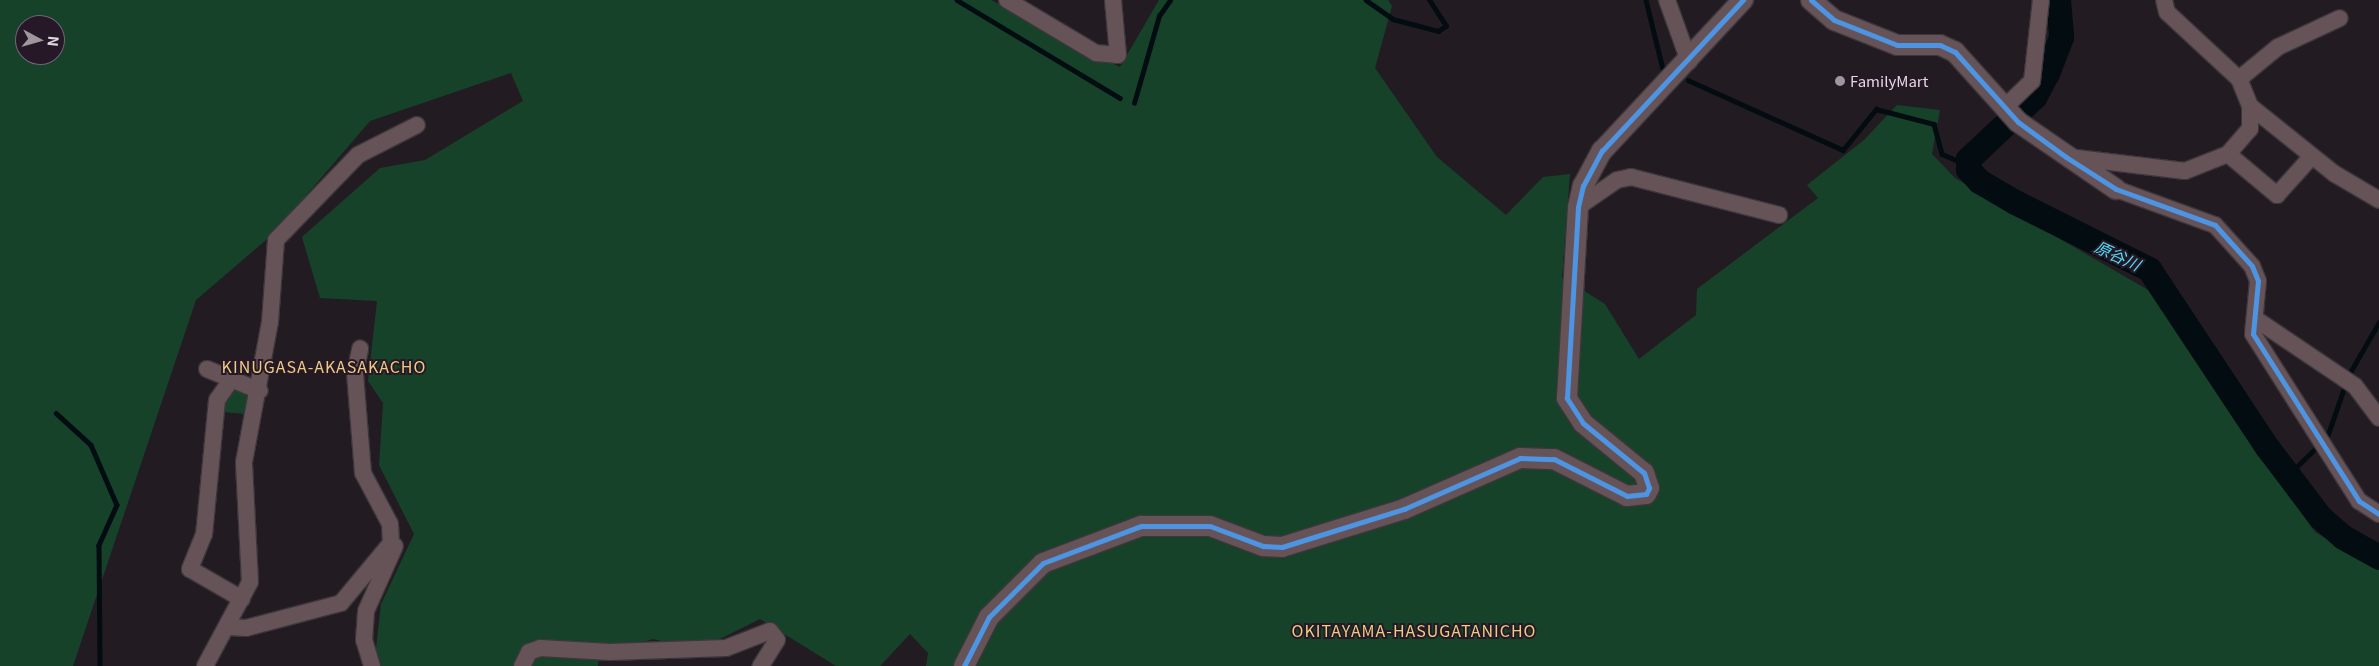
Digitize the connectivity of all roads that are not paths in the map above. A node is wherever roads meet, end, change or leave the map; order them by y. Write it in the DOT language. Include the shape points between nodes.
graph roads {
  1 [pos="1007,0"];
  2 [pos="1113,0"];
  3 [pos="1667,0"];
  4 [pos="1743,0"];
  5 [pos="1811,0"];
  6 [pos="2041,0"];
  7 [pos="2164,0"];
  8 [pos="2340,18"];
  9 [pos="1689,61"];
  10 [pos="2239,79"];
  11 [pos="2250,106"];
  12 [pos="2010,113"];
  13 [pos="417,124"];
  14 [pos="2228,154"];
  15 [pos="2312,156"];
  16 [pos="2066,157"];
  17 [pos="2116,189"];
  18 [pos="2379,200"];
  19 [pos="1578,207"];
  20 [pos="1779,215"];
  21 [pos="2257,320"];
  22 [pos="360,349"];
  23 [pos="207,369"];
  24 [pos="231,380"];
  25 [pos="260,391"];
  26 [pos="2379,418"];
  27 [pos="2379,514"];
  28 [pos="391,543"];
  29 [pos="242,599"];
  30 [pos="228,626"];
  31 [pos="205,666"];
  32 [pos="372,666"];
  33 [pos="522,666"];
  34 [pos="761,666"];
  35 [pos="964,666"];
  1 -- 2 [label="street" via="1096,53 1118,55"];
  3 -- 9 [label="street"];
  4 -- 9 [label="street"];
  5 -- 12 [label="street" via="1834,20 1897,46 1940,45 1956,52"];
  6 -- 12 [label="street" via="2032,81"];
  7 -- 10 [label="street" via="2167,12"];
  8 -- 10 [label="street" via="2278,47"];
  9 -- 19 [label="street" via="1602,151 1583,186"];
  10 -- 11 [label="street"];
  11 -- 14 [label="street" via="2250,128"];
  11 -- 15 [label="street"];
  12 -- 16 [label="street"];
  13 -- 25 [label="street" via="358,155 276,240"];
  14 -- 15 [label="street" via="2277,195"];
  14 -- 16 [label="street" via="2184,171"];
  15 -- 18 [label="street"];
  16 -- 17 [label="street"];
  17 -- 21 [label="street" via="2215,225 2252,266 2258,281"];
  19 -- 20 [label="street" via="1617,180 1631,177"];
  19 -- 35 [label="street" via="1567,398 1583,422 1644,473 1649,482 1646,494 1628,496 1554,459 1520,458 1404,509 1282,547 1263,546 1210,526 1141,526 1043,563 1002,599 977,636"];
  21 -- 26 [label="street" via="2355,386"];
  21 -- 27 [label="street" via="2253,334 2287,392 2359,501"];
  22 -- 28 [label="street" via="355,373 363,473 390,524"];
  23 -- 24 [label="street"];
  24 -- 25 [label="street"];
  24 -- 29 [label="street" via="217,400 204,534 190,569"];
  25 -- 29 [label="street" via="244,462 251,559 250,582"];
  28 -- 30 [label="street" via="341,603 246,628"];
  28 -- 32 [label="street" via="395,551 366,611 363,628"];
  29 -- 30 [label="street"];
  30 -- 31 [label="street"];
  33 -- 34 [label="street" via="529,652 540,648 610,652 726,648 770,631 777,640"];
}
